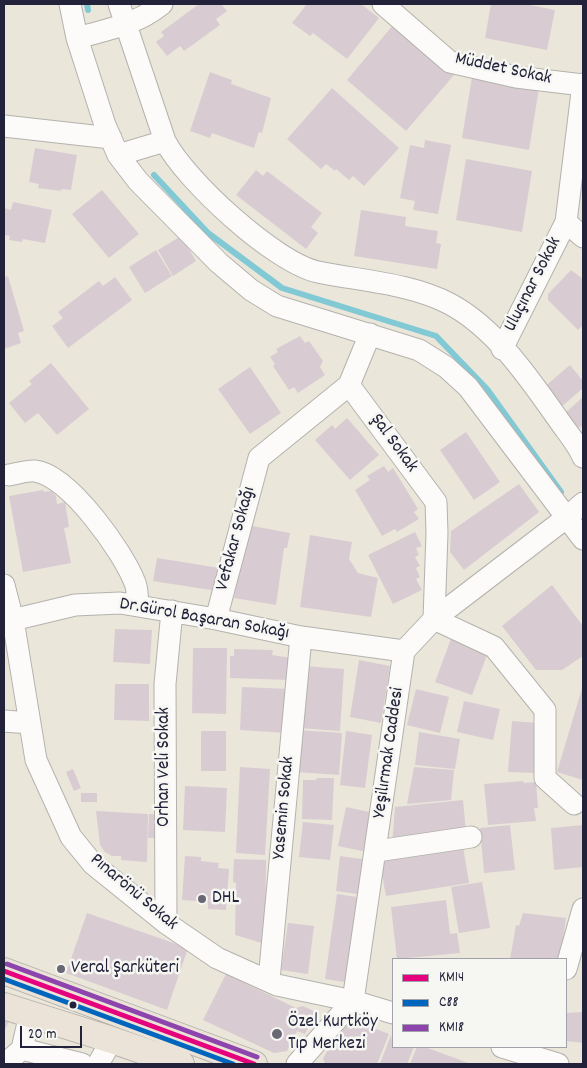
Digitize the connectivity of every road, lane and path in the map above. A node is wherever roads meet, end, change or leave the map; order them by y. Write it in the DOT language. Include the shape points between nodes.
graph roads {
  1 [pos="70,4"];
  2 [pos="119,4"];
  3 [pos="162,4"];
  4 [pos="384,4"];
  5 [pos="125,25"];
  6 [pos="77,38"];
  7 [pos="583,85"];
  8 [pos="4,126"];
  9 [pos="165,141"];
  10 [pos="115,146"];
  11 [pos="566,222"];
  12 [pos="583,237"];
  13 [pos="370,334"];
  14 [pos="502,349"];
  15 [pos="350,385"];
  16 [pos="583,457"];
  17 [pos="9,475"];
  18 [pos="583,503"];
  19 [pos="566,518"];
  20 [pos="583,539"];
  21 [pos="4,585"];
  22 [pos="138,606"];
  23 [pos="172,611"];
  24 [pos="216,619"];
  25 [pos="434,619"];
  26 [pos="8,621"];
  27 [pos="301,637"];
  28 [pos="404,651"];
  29 [pos="4,722"];
  30 [pos="30,723"];
  31 [pos="574,804"];
  32 [pos="472,837"];
  33 [pos="377,851"];
  34 [pos="583,909"];
  35 [pos="166,923"];
  36 [pos="567,965"];
  37 [pos="4,971"];
  38 [pos="269,980"];
  39 [pos="353,1001"];
  40 [pos="4,1006"];
  41 [pos="392,1013"];
  42 [pos="30,1014"];
  43 [pos="112,1040"];
  44 [pos="507,1048"];
  45 [pos="22,1049"];
  46 [pos="550,1057"];
  47 [pos="5,1064"];
  48 [pos="82,1064"];
  49 [pos="98,1064"];
  50 [pos="181,1064"];
  51 [pos="254,1064"];
  52 [pos="297,1064"];
  1 -- 6 [label="street"];
  2 -- 5 [label="street"];
  3 -- 5 [label="street" via="146,17"];
  4 -- 7 [label="street, Müddet Sokak" via="450,62 516,77"];
  5 -- 6 [label="street"];
  5 -- 9 [label="street"];
  6 -- 10 [label="street"];
  7 -- 11 [label="street, Uluçınar Sokak"];
  8 -- 10 [label="street"];
  9 -- 10 [label="street"];
  9 -- 14 [label="street" via="173,156 233,217 297,265 316,272 428,295 450,304 472,319"];
  10 -- 13 [label="street" via="138,181 173,219 251,290 276,306"];
  11 -- 12 [label="street"];
  11 -- 14 [label="street, Uluçınar Sokak"];
  13 -- 15 [label="street"];
  13 -- 19 [label="street" via="419,350 446,367 468,387"];
  14 -- 16 [label="street" via="532,383"];
  15 -- 24 [label="street, Vefakar Sokağı" via="258,458"];
  15 -- 25 [label="street, Şal Sokak" via="436,502"];
  17 -- 22 [label="street" via="36,471 47,475 62,484 89,510 136,584"];
  18 -- 19 [label="street"];
  19 -- 20 [label="street"];
  19 -- 25 [label="street"];
  21 -- 26 [label="street, Pınarönü Sokak"];
  22 -- 23 [label="street, Dr.Gürol Başaran Sokağı"];
  22 -- 26 [label="street, Dr.Gürol Başaran Sokağı" via="120,603 75,605"];
  23 -- 24 [label="street, Dr.Gürol Başaran Sokağı"];
  23 -- 35 [label="street, Orhan Veli Sokak" via="165,684"];
  24 -- 27 [label="street, Dr.Gürol Başaran Sokağı"];
  25 -- 28 [label="street"];
  25 -- 31 [label="street" via="494,647 545,710 545,778"];
  26 -- 30 [label="street, Pınarönü Sokak"];
  27 -- 28 [label="street, Dr.Gürol Başaran Sokağı"];
  27 -- 38 [label="street, Yasemin Sokak"];
  28 -- 33 [label="street, Yeşilırmak Caddesi"];
  29 -- 30 [label="street"];
  30 -- 35 [label="street, Pınarönü Sokak" via="36,760 71,837 93,864"];
  32 -- 33 [label="street"];
  33 -- 39 [label="street, Yeşilırmak Caddesi"];
  34 -- 36 [label="street"];
  35 -- 38 [label="street, Pınarönü Sokak" via="217,958"];
  37 -- 51 [label="main road"];
  38 -- 39 [label="street, Pınarönü Sokak" via="277,985"];
  39 -- 41 [label="street, Pınarönü Sokak"];
  39 -- 52 [label="street"];
  40 -- 42 [label="main road"];
  42 -- 43 [label="main road"];
  42 -- 45 [label="street"];
  43 -- 49 [label="street"];
  43 -- 50 [label="main road"];
  44 -- 46 [label="street"];
  45 -- 47 [label="street"];
  45 -- 48 [label="street"];
}
